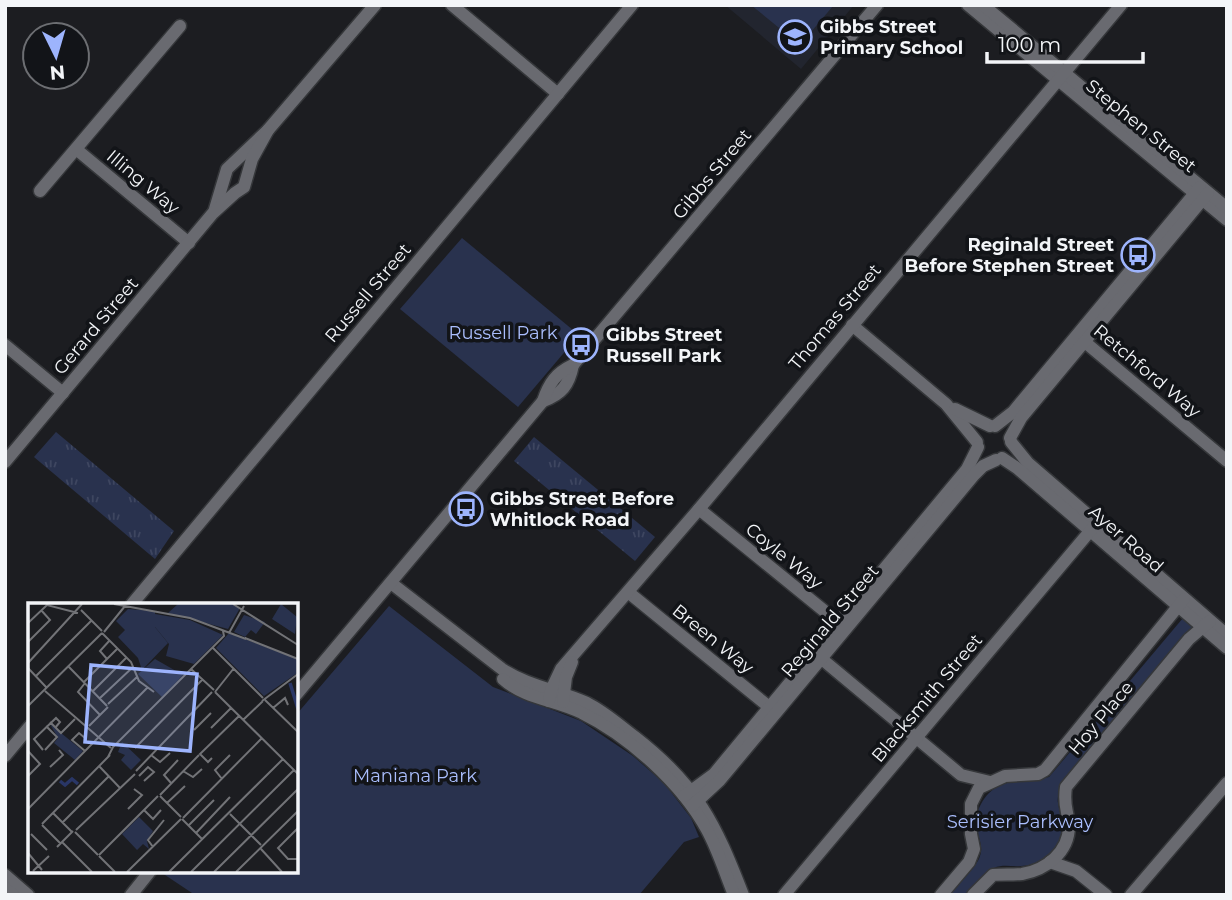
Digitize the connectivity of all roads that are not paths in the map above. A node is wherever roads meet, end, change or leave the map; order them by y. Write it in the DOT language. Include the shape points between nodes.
graph roads {
  1 [pos="375,5"];
  2 [pos="452,5"];
  3 [pos="632,5"];
  4 [pos="877,5"];
  5 [pos="968,5"];
  6 [pos="983,5"];
  7 [pos="1121,5"];
  8 [pos="180,26"];
  9 [pos="1060,76"];
  10 [pos="558,94"];
  11 [pos="268,130"];
  12 [pos="76,149"];
  13 [pos="40,191"];
  14 [pos="1202,193"];
  15 [pos="1227,208"];
  16 [pos="213,213"];
  17 [pos="1227,220"];
  18 [pos="189,243"];
  19 [pos="852,325"];
  20 [pos="1080,338"];
  21 [pos="5,345"];
  22 [pos="63,393"];
  23 [pos="946,404"];
  24 [pos="993,426"];
  25 [pos="1011,440"];
  26 [pos="977,444"];
  27 [pos="999,459"];
  28 [pos="1227,461"];
  29 [pos="5,462"];
  30 [pos="699,509"];
  31 [pos="1093,527"];
  32 [pos="391,583"];
  33 [pos="628,592"];
  34 [pos="133,603"];
  35 [pos="1181,603"];
  36 [pos="1207,625"];
  37 [pos="843,627"];
  38 [pos="1227,635"];
  39 [pos="1227,648"];
  40 [pos="817,656"];
  41 [pos="298,693"];
  42 [pos="557,697"];
  43 [pos="773,710"];
  44 [pos="28,728"];
  45 [pos="917,737"];
  46 [pos="5,755"];
  47 [pos="961,775"];
  48 [pos="990,782"];
  49 [pos="1227,783"];
  50 [pos="692,798"];
  51 [pos="971,804"];
  52 [pos="1058,855"];
  53 [pos="1076,871"];
  54 [pos="149,872"];
  55 [pos="5,876"];
  56 [pos="5,888"];
  57 [pos="13,895"];
  58 [pos="28,895"];
  59 [pos="131,895"];
  60 [pos="734,895"];
  61 [pos="743,895"];
  62 [pos="784,895"];
  63 [pos="941,895"];
  64 [pos="973,895"];
  65 [pos="1106,895"];
  66 [pos="1131,895"];
  1 -- 11 [label="street, Gerard Street"];
  2 -- 10 [label="street"];
  3 -- 10 [label="street, Russell Street"];
  4 -- 32 [label="street, Gibbs Street" via="573,365 557,373 543,401"];
  5 -- 9 [label="street, Stephen Street"];
  6 -- 9 [label="street, Stephen Street"];
  7 -- 9 [label="street, Thomas Street"];
  8 -- 12 [label="street"];
  9 -- 14 [label="street, Stephen Street"];
  9 -- 19 [label="street, Thomas Street"];
  10 -- 34 [label="street, Russell Street"];
  11 -- 16 [label="street, Gerard Street" via="227,169"];
  11 -- 16 [label="street, Gerard Street" via="252,159 247,184"];
  12 -- 13 [label="street"];
  12 -- 18 [label="street, Illing Way"];
  14 -- 15 [label="street, Stephen Street"];
  14 -- 17 [label="street, Stephen Street"];
  14 -- 20 [label="street"];
  16 -- 18 [label="street, Gerard Street"];
  18 -- 22 [label="street, Gerard Street"];
  19 -- 23 [label="street"];
  19 -- 30 [label="street, Thomas Street"];
  20 -- 24 [label="street" via="1013,412"];
  20 -- 25 [label="street" via="1021,418"];
  20 -- 28 [label="street, Retchford Way"];
  21 -- 22 [label="street"];
  22 -- 29 [label="street, Gerard Street"];
  23 -- 24 [label="street"];
  23 -- 26 [label="street"];
  24 -- 25 [label="street" via="1006,431"];
  24 -- 26 [label="street" via="981,432"];
  25 -- 27 [label="street" via="1009,451"];
  25 -- 31 [label="street, Ayer Road"];
  26 -- 27 [label="street" via="986,458"];
  26 -- 37 [label="street, Reginald Street" via="967,469"];
  27 -- 31 [label="street, Ayer Road"];
  27 -- 37 [label="street, Reginald Street" via="974,474"];
  30 -- 33 [label="street, Thomas Street"];
  30 -- 37 [label="street, Coyle Way"];
  31 -- 35 [label="street, Ayer Road"];
  31 -- 45 [label="street, Blacksmith Street"];
  32 -- 41 [label="street, Gibbs Street"];
  32 -- 42 [label="street" via="476,651 509,684"];
  33 -- 42 [label="street, Thomas Street" via="561,669"];
  33 -- 43 [label="street, Breen Way"];
  35 -- 36 [label="street, Ayer Road"];
  35 -- 48 [label="street" via="1045,771"];
  36 -- 38 [label="street, Ayer Road"];
  36 -- 39 [label="street, Ayer Road"];
  36 -- 52 [label="street, Hoy Place" via="1189,639 1066,787 1063,802 1069,826"];
  37 -- 40 [label="street, Reginald Street"];
  40 -- 43 [label="street, Reginald Street"];
  40 -- 45 [label="street"];
  42 -- 50 [label="street" via="604,725"];
  43 -- 50 [label="street, Reginald Street"];
  44 -- 46 [label="street"];
  45 -- 47 [label="street"];
  45 -- 62 [label="street, Blacksmith Street"];
  47 -- 48 [label="street"];
  47 -- 51 [label="street"];
  48 -- 51 [label="street" via="979,788"];
  49 -- 66 [label="street"];
  50 -- 60 [label="street"];
  50 -- 61 [label="street" via="722,839"];
  51 -- 63 [label="street" via="974,849 970,862"];
  52 -- 53 [label="street"];
  52 -- 53 [label="street"];
  52 -- 64 [label="street" via="1023,874 993,875"];
  53 -- 65 [label="street"];
  54 -- 59 [label="street"];
  55 -- 58 [label="street"];
  56 -- 57 [label="street"];
}
